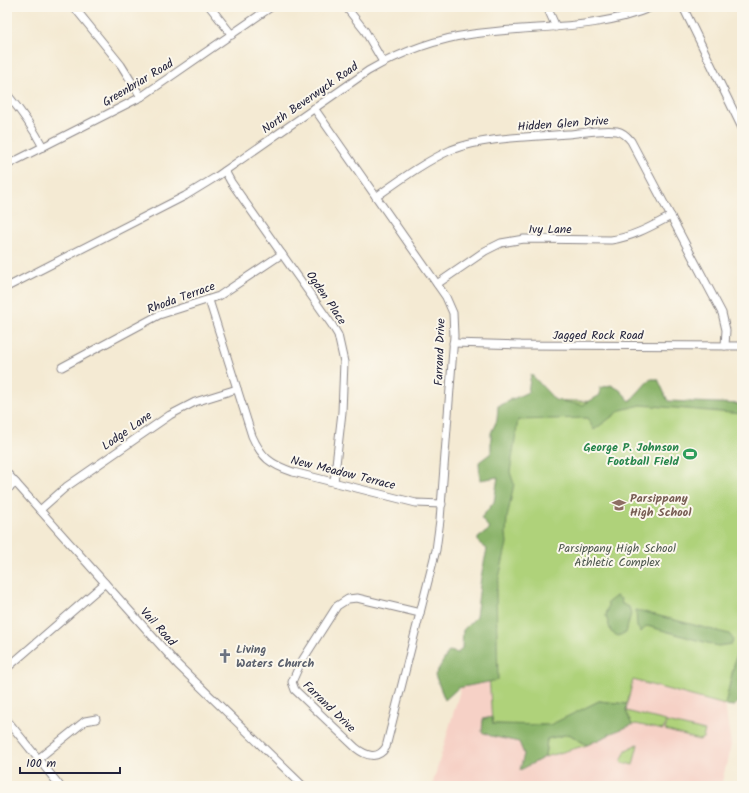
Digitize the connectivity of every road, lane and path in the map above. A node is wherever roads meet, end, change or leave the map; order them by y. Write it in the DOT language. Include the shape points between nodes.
graph roads {
  1 [pos="74,7"];
  2 [pos="210,7"];
  3 [pos="272,7"];
  4 [pos="346,7"];
  5 [pos="547,7"];
  6 [pos="652,7"];
  7 [pos="683,7"];
  8 [pos="556,27"];
  9 [pos="232,35"];
  10 [pos="383,62"];
  11 [pos="7,94"];
  12 [pos="141,97"];
  13 [pos="314,108"];
  14 [pos="742,128"];
  15 [pos="43,147"];
  16 [pos="7,165"];
  17 [pos="225,171"];
  18 [pos="376,197"];
  19 [pos="671,216"];
  20 [pos="282,254"];
  21 [pos="437,284"];
  22 [pos="7,286"];
  23 [pos="209,300"];
  24 [pos="453,343"];
  25 [pos="725,346"];
  26 [pos="742,346"];
  27 [pos="62,367"];
  28 [pos="237,389"];
  29 [pos="7,472"];
  30 [pos="334,482"];
  31 [pos="16,483"];
  32 [pos="7,489"];
  33 [pos="442,504"];
  34 [pos="40,510"];
  35 [pos="105,583"];
  36 [pos="420,613"];
  37 [pos="7,668"];
  38 [pos="96,719"];
  39 [pos="7,720"];
  40 [pos="38,759"];
  41 [pos="60,786"];
  42 [pos="303,786"];
  1 -- 12 [label="street" via="121,65"];
  2 -- 9 [label="street"];
  3 -- 9 [label="street, Greenbriar Road"];
  4 -- 10 [label="street" via="365,31"];
  5 -- 8 [label="street"];
  6 -- 8 [label="street, North Beverwyck Road" via="623,18"];
  7 -- 14 [label="street"];
  8 -- 10 [label="street, North Beverwyck Road" via="452,37 410,50"];
  9 -- 12 [label="street, Greenbriar Road"];
  10 -- 13 [label="street, North Beverwyck Road"];
  11 -- 15 [label="street"];
  12 -- 15 [label="street, Greenbriar Road"];
  13 -- 17 [label="street, North Beverwyck Road"];
  13 -- 18 [label="street, Farrand Drive"];
  15 -- 16 [label="street, Greenbriar Road"];
  17 -- 20 [label="street, Ogden Place"];
  17 -- 22 [label="street, North Beverwyck Road" via="185,196"];
  18 -- 19 [label="street, Hidden Glen Drive" via="416,169 467,145 483,141 617,131 632,141"];
  18 -- 21 [label="street, Farrand Drive"];
  19 -- 21 [label="street, Ivy Lane" via="650,228 611,240 524,239 501,243"];
  19 -- 25 [label="street, Hidden Glen Drive" via="722,313 726,330"];
  20 -- 23 [label="street, Rhoda Terrace" via="236,286"];
  20 -- 30 [label="street, Ogden Place" via="332,325 341,347 344,362 342,412"];
  21 -- 24 [label="street, Farrand Drive" via="453,313"];
  23 -- 27 [label="street, Rhoda Terrace" via="159,315"];
  23 -- 28 [label="street, New Meadow Terrace"];
  24 -- 25 [label="street, Jagged Rock Road"];
  24 -- 33 [label="street, Farrand Drive"];
  25 -- 26 [label="street, Jagged Rock Road"];
  28 -- 30 [label="street, New Meadow Terrace" via="252,436 266,458 277,466 293,472"];
  28 -- 34 [label="street, Lodge Lane" via="195,402 170,416 66,487"];
  29 -- 31 [label="street, Vail Road"];
  30 -- 33 [label="street, New Meadow Terrace" via="416,503"];
  31 -- 32 [label="street"];
  31 -- 34 [label="street, Vail Road"];
  33 -- 36 [label="street, Farrand Drive" via="436,550"];
  34 -- 35 [label="street, Vail Road"];
  35 -- 37 [label="street"];
  35 -- 42 [label="street, Vail Road" via="178,665"];
  36 -- 36 [label="street, Farrand Drive" via="386,747 380,754 367,756 295,690 292,682 300,664 337,606 344,600 357,598"];
  38 -- 40 [label="street" via="85,721"];
  39 -- 40 [label="street"];
  40 -- 41 [label="street"];
}
